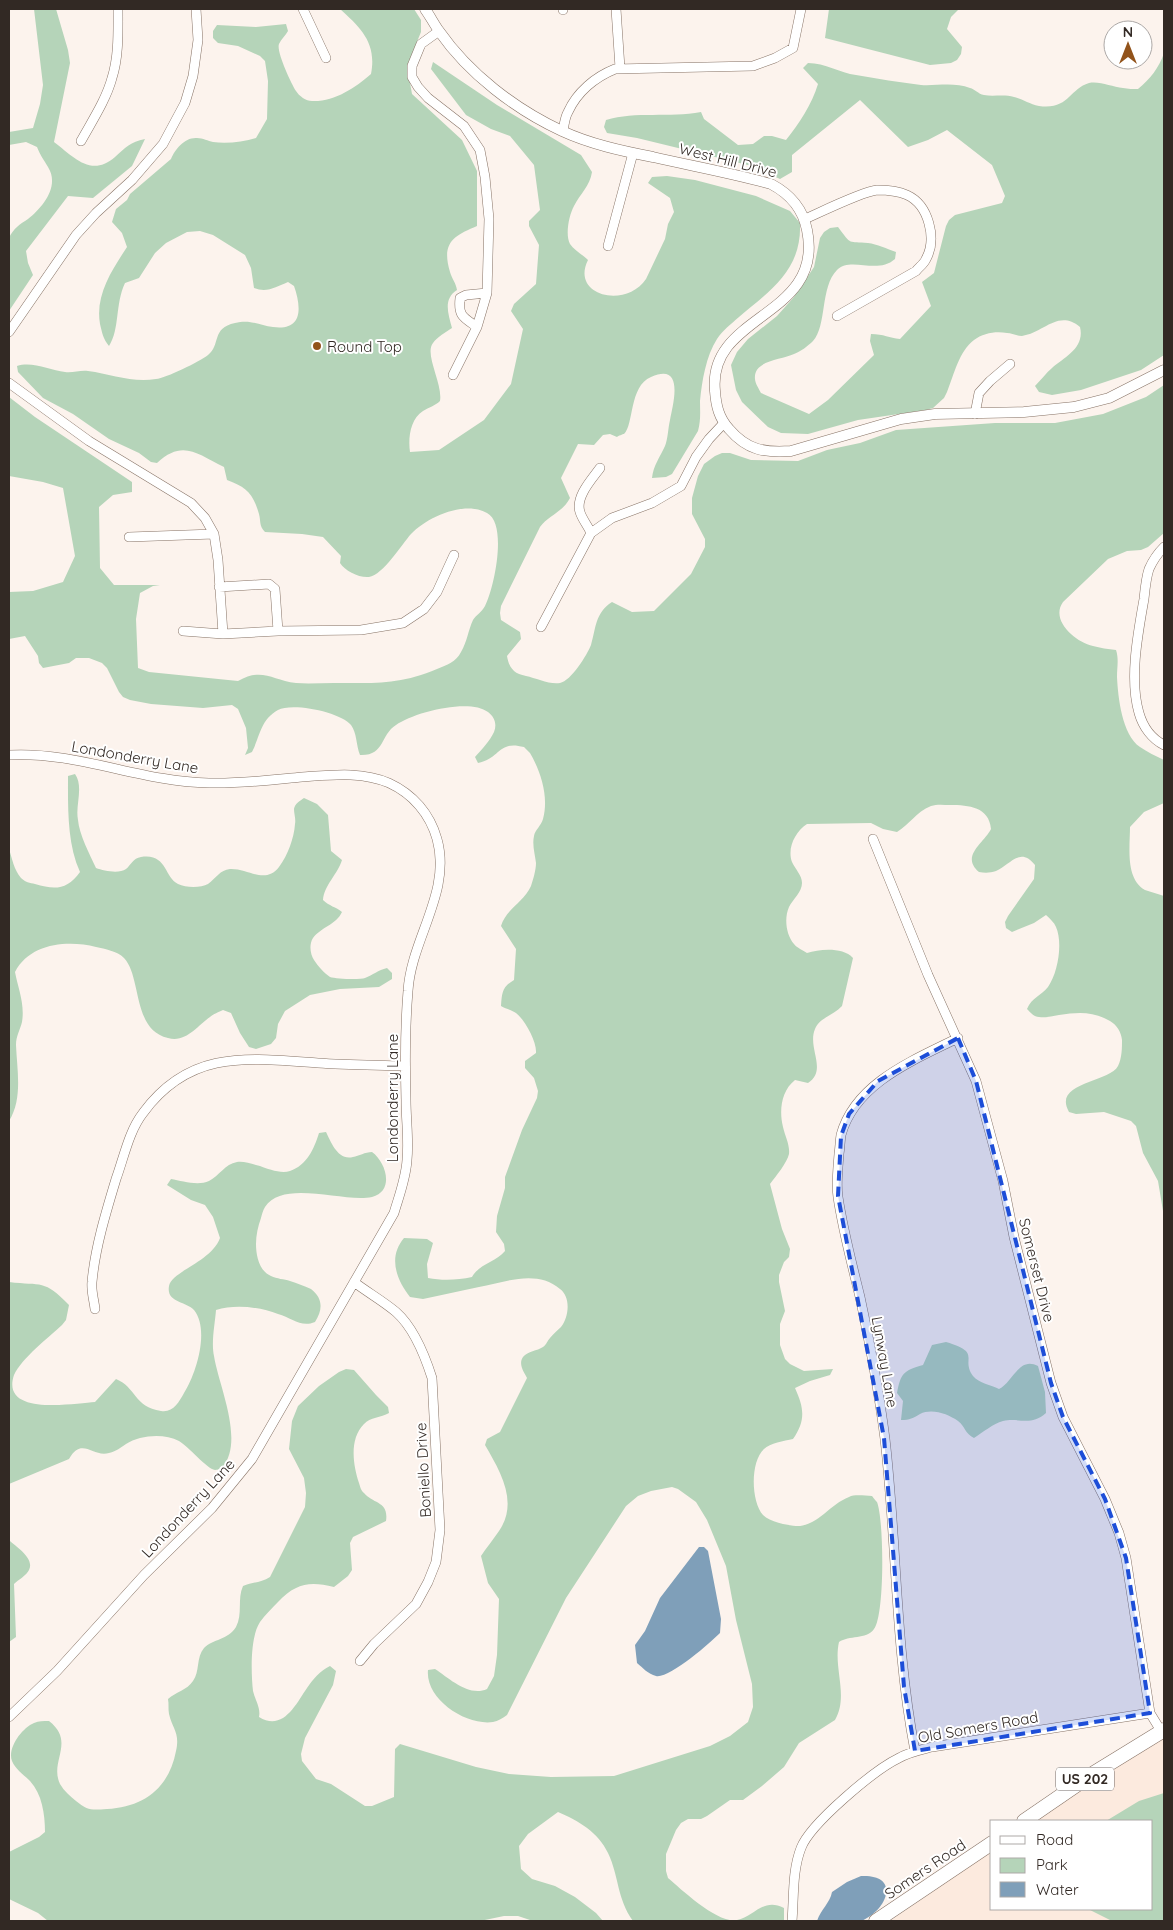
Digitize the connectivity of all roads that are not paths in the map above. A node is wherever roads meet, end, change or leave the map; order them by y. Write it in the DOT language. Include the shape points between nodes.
graph roads {
  1 [pos="118,9"];
  2 [pos="196,9"];
  3 [pos="303,9"];
  4 [pos="425,9"];
  5 [pos="616,9"];
  6 [pos="801,9"];
  7 [pos="439,31"];
  8 [pos="326,58"];
  9 [pos="620,68"];
  10 [pos="563,131"];
  11 [pos="81,141"];
  12 [pos="633,153"];
  13 [pos="805,219"];
  14 [pos="608,246"];
  15 [pos="487,293"];
  16 [pos="837,316"];
  17 [pos="477,326"];
  18 [pos="9,332"];
  19 [pos="1010,364"];
  20 [pos="1164,370"];
  21 [pos="453,376"];
  22 [pos="9,383"];
  23 [pos="975,414"];
  24 [pos="724,423"];
  25 [pos="600,468"];
  26 [pos="591,533"];
  27 [pos="214,534"];
  28 [pos="128,537"];
  29 [pos="1164,546"];
  30 [pos="454,555"];
  31 [pos="219,587"];
  32 [pos="541,627"];
  33 [pos="183,631"];
  34 [pos="278,631"];
  35 [pos="223,634"];
  36 [pos="1164,745"];
  37 [pos="9,755"];
  38 [pos="873,839"];
  39 [pos="958,1038"];
  40 [pos="405,1066"];
  41 [pos="354,1282"];
  42 [pos="95,1308"];
  43 [pos="360,1661"];
  44 [pos="1150,1714"];
  45 [pos="9,1717"];
  46 [pos="1163,1730"];
  47 [pos="915,1751"];
  48 [pos="1025,1820"];
  49 [pos="990,1844"];
  50 [pos="792,1921"];
  51 [pos="876,1921"];
  1 -- 11 [label="street" via="113,76"];
  2 -- 18 [label="street" via="198,40 193,76 185,102 163,144 76,235"];
  3 -- 8 [label="street"];
  4 -- 7 [label="street, West Hill Drive"];
  5 -- 9 [label="street"];
  6 -- 9 [label="street" via="793,48 753,66"];
  7 -- 10 [label="street, West Hill Drive" via="480,77 532,115"];
  7 -- 15 [label="street" via="421,44 412,66 412,77 428,98 464,126 480,150 489,219"];
  9 -- 10 [label="street" via="598,76 580,94 567,112"];
  10 -- 12 [label="street, West Hill Drive"];
  12 -- 13 [label="street, West Hill Drive" via="771,184 790,196"];
  12 -- 14 [label="street"];
  13 -- 16 [label="street" via="873,191 886,190 908,195 929,220 930,250 916,271"];
  13 -- 24 [label="street, West Hill Drive" via="809,254 801,279 790,294 736,336 716,368 716,403"];
  15 -- 17 [label="street"];
  15 -- 17 [label="street" via="460,298 459,310 463,317"];
  17 -- 21 [label="street"];
  19 -- 23 [label="street" via="979,394"];
  20 -- 23 [label="street, West Hill Drive" via="1109,398 1074,407"];
  22 -- 27 [label="street" via="89,441 191,504 205,518"];
  23 -- 24 [label="street, West Hill Drive" via="901,419 791,451 775,452 756,450 735,436"];
  24 -- 26 [label="street" via="696,457 681,486 652,503 612,518"];
  25 -- 26 [label="street" via="584,490 579,510"];
  26 -- 32 [label="street"];
  27 -- 28 [label="street"];
  27 -- 31 [label="street"];
  29 -- 36 [label="street" via="1149,570 1138,634 1135,690 1144,727"];
  30 -- 34 [label="street" via="437,592 424,609 403,623 361,630"];
  31 -- 34 [label="street" via="269,584 275,589"];
  31 -- 35 [label="street"];
  33 -- 35 [label="street"];
  34 -- 35 [label="street"];
  37 -- 40 [label="street, Londonderry Lane" via="59,757 180,782 247,782 346,774 388,783 413,796 438,840 440,866 436,896 411,970"];
  38 -- 39 [label="street, Somerset Drive"];
  39 -- 44 [label="street, Somerset Drive" via="976,1081 1062,1417 1105,1499 1126,1558"];
  39 -- 47 [label="street, Lynway Lane" via="878,1081 849,1114 841,1136 838,1164 838,1196 867,1330 884,1438 904,1687"];
  40 -- 41 [label="street, Londonderry Lane" via="407,1160 402,1188 394,1213"];
  40 -- 42 [label="street" via="229,1060 176,1078 158,1094 131,1134 112,1191 97,1253 92,1284"];
  41 -- 43 [label="street, Boniello Drive" via="397,1313 412,1333 428,1365 432,1378 440,1530 436,1562 416,1604"];
  41 -- 45 [label="street, Londonderry Lane" via="241,1475 57,1671"];
  44 -- 46 [label="street"];
  44 -- 47 [label="street, Old Somers Road"];
  46 -- 48 [label="main road, US 202"];
  47 -- 50 [label="street, Old Somers Road" via="898,1758 868,1779 805,1838 797,1865"];
  49 -- 51 [label="main road, Somers Road"];
}
